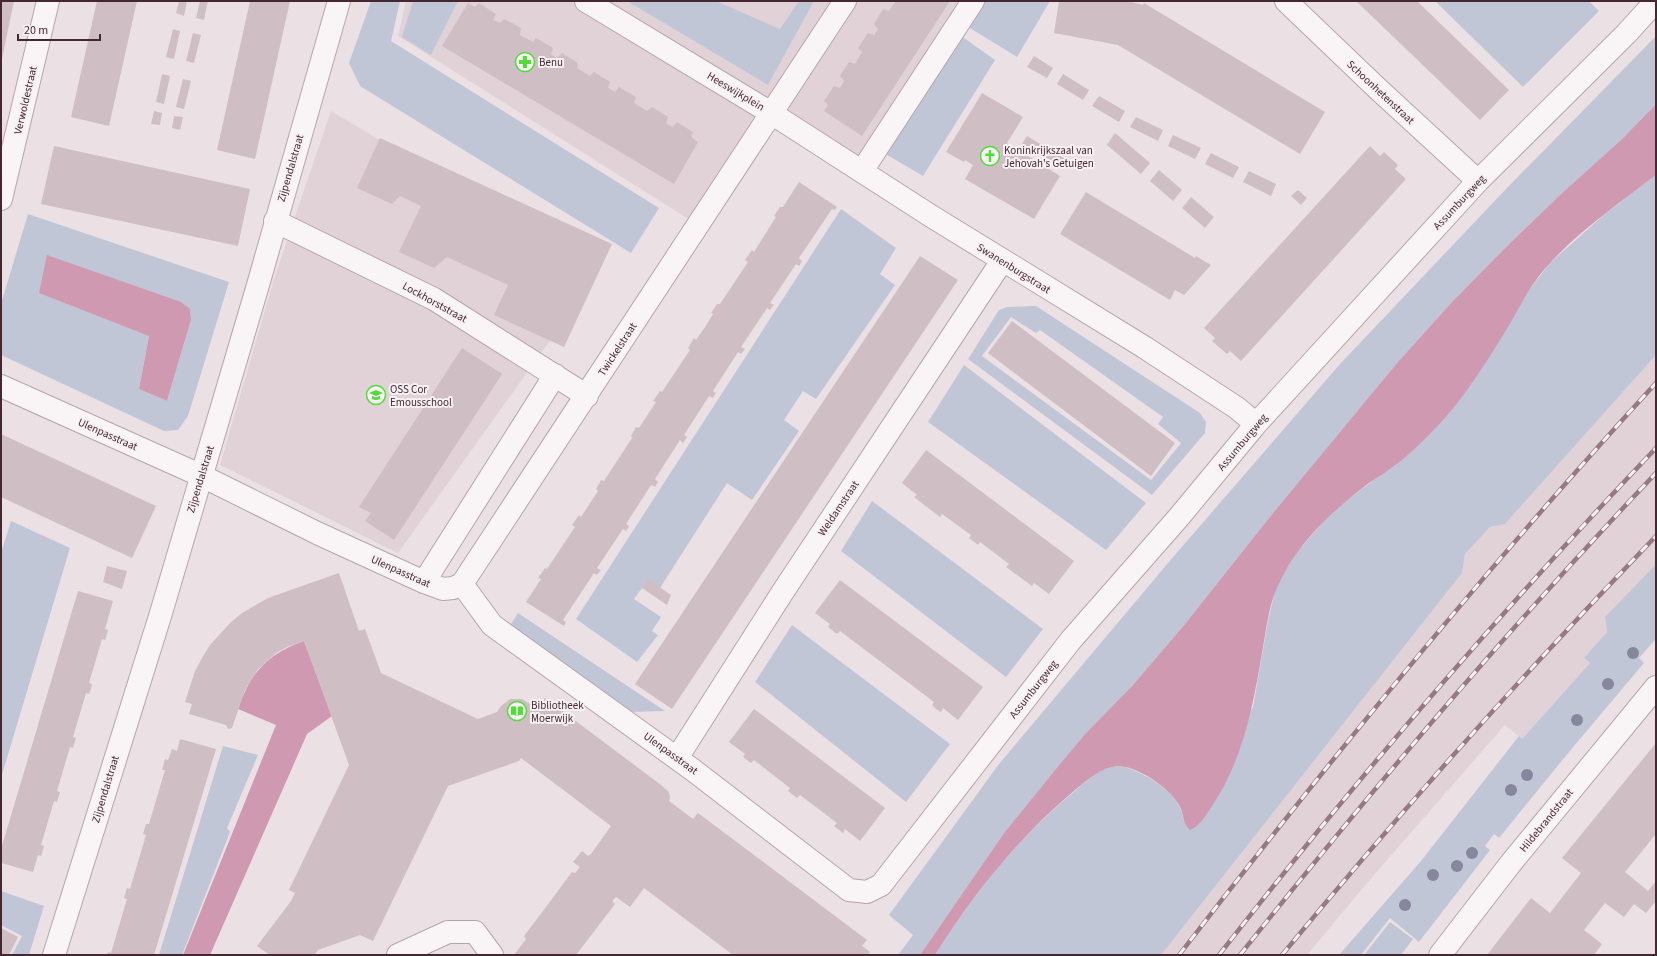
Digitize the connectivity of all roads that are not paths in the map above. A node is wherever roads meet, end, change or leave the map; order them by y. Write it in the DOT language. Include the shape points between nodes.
graph roads {
  1 [pos="48,1"];
  2 [pos="339,1"];
  3 [pos="586,1"];
  4 [pos="845,1"];
  5 [pos="973,1"];
  6 [pos="1286,1"];
  7 [pos="1656,1"];
  8 [pos="771,113"];
  9 [pos="862,171"];
  10 [pos="1478,181"];
  11 [pos="1,199"];
  12 [pos="275,221"];
  13 [pos="1002,261"];
  14 [pos="555,375"];
  15 [pos="1,386"];
  16 [pos="587,396"];
  17 [pos="1256,424"];
  18 [pos="202,476"];
  19 [pos="424,582"];
  20 [pos="462,584"];
  21 [pos="1656,687"];
  22 [pos="677,758"];
  23 [pos="849,890"];
  24 [pos="54,955"];
  25 [pos="398,955"];
  26 [pos="492,955"];
  27 [pos="1440,955"];
  1 -- 11 [label="street, Verwoldestraat"];
  2 -- 12 [label="street, Zijpendalstraat"];
  3 -- 8 [label="street, Heeswijkplein"];
  4 -- 8 [label="street, Heeswijkplein"];
  5 -- 9 [label="street"];
  6 -- 10 [label="street, Schoonhetenstraat"];
  7 -- 10 [label="street, Assumburgweg"];
  8 -- 9 [label="street, Swanenburgstraat"];
  8 -- 16 [label="street, Twickelstraat"];
  9 -- 13 [label="street, Swanenburgstraat"];
  10 -- 17 [label="street, Assumburgweg"];
  12 -- 14 [label="street, Lockhorststraat" via="434,299"];
  12 -- 18 [label="street, Zijpendalstraat"];
  13 -- 17 [label="street, Swanenburgstraat" via="1144,347 1237,408"];
  13 -- 22 [label="street, Weldamstraat" via="786,586"];
  14 -- 16 [label="street, Lockhorststraat"];
  14 -- 19 [label="street"];
  15 -- 18 [label="street, Ulenpasstraat"];
  16 -- 20 [label="street, Twickelstraat"];
  17 -- 23 [label="street, Assumburgweg" via="1179,517 1070,640 881,885 867,892"];
  18 -- 19 [label="street, Ulenpasstraat"];
  18 -- 24 [label="street, Zijpendalstraat"];
  19 -- 20 [label="street, Ulenpasstraat" via="443,589"];
  20 -- 22 [label="street, Ulenpasstraat" via="492,625"];
  21 -- 27 [label="street, Hildebrandstraat" via="1511,863"];
  22 -- 23 [label="street, Ulenpasstraat"];
  25 -- 26 [label="street" via="448,932 475,932"];
}
